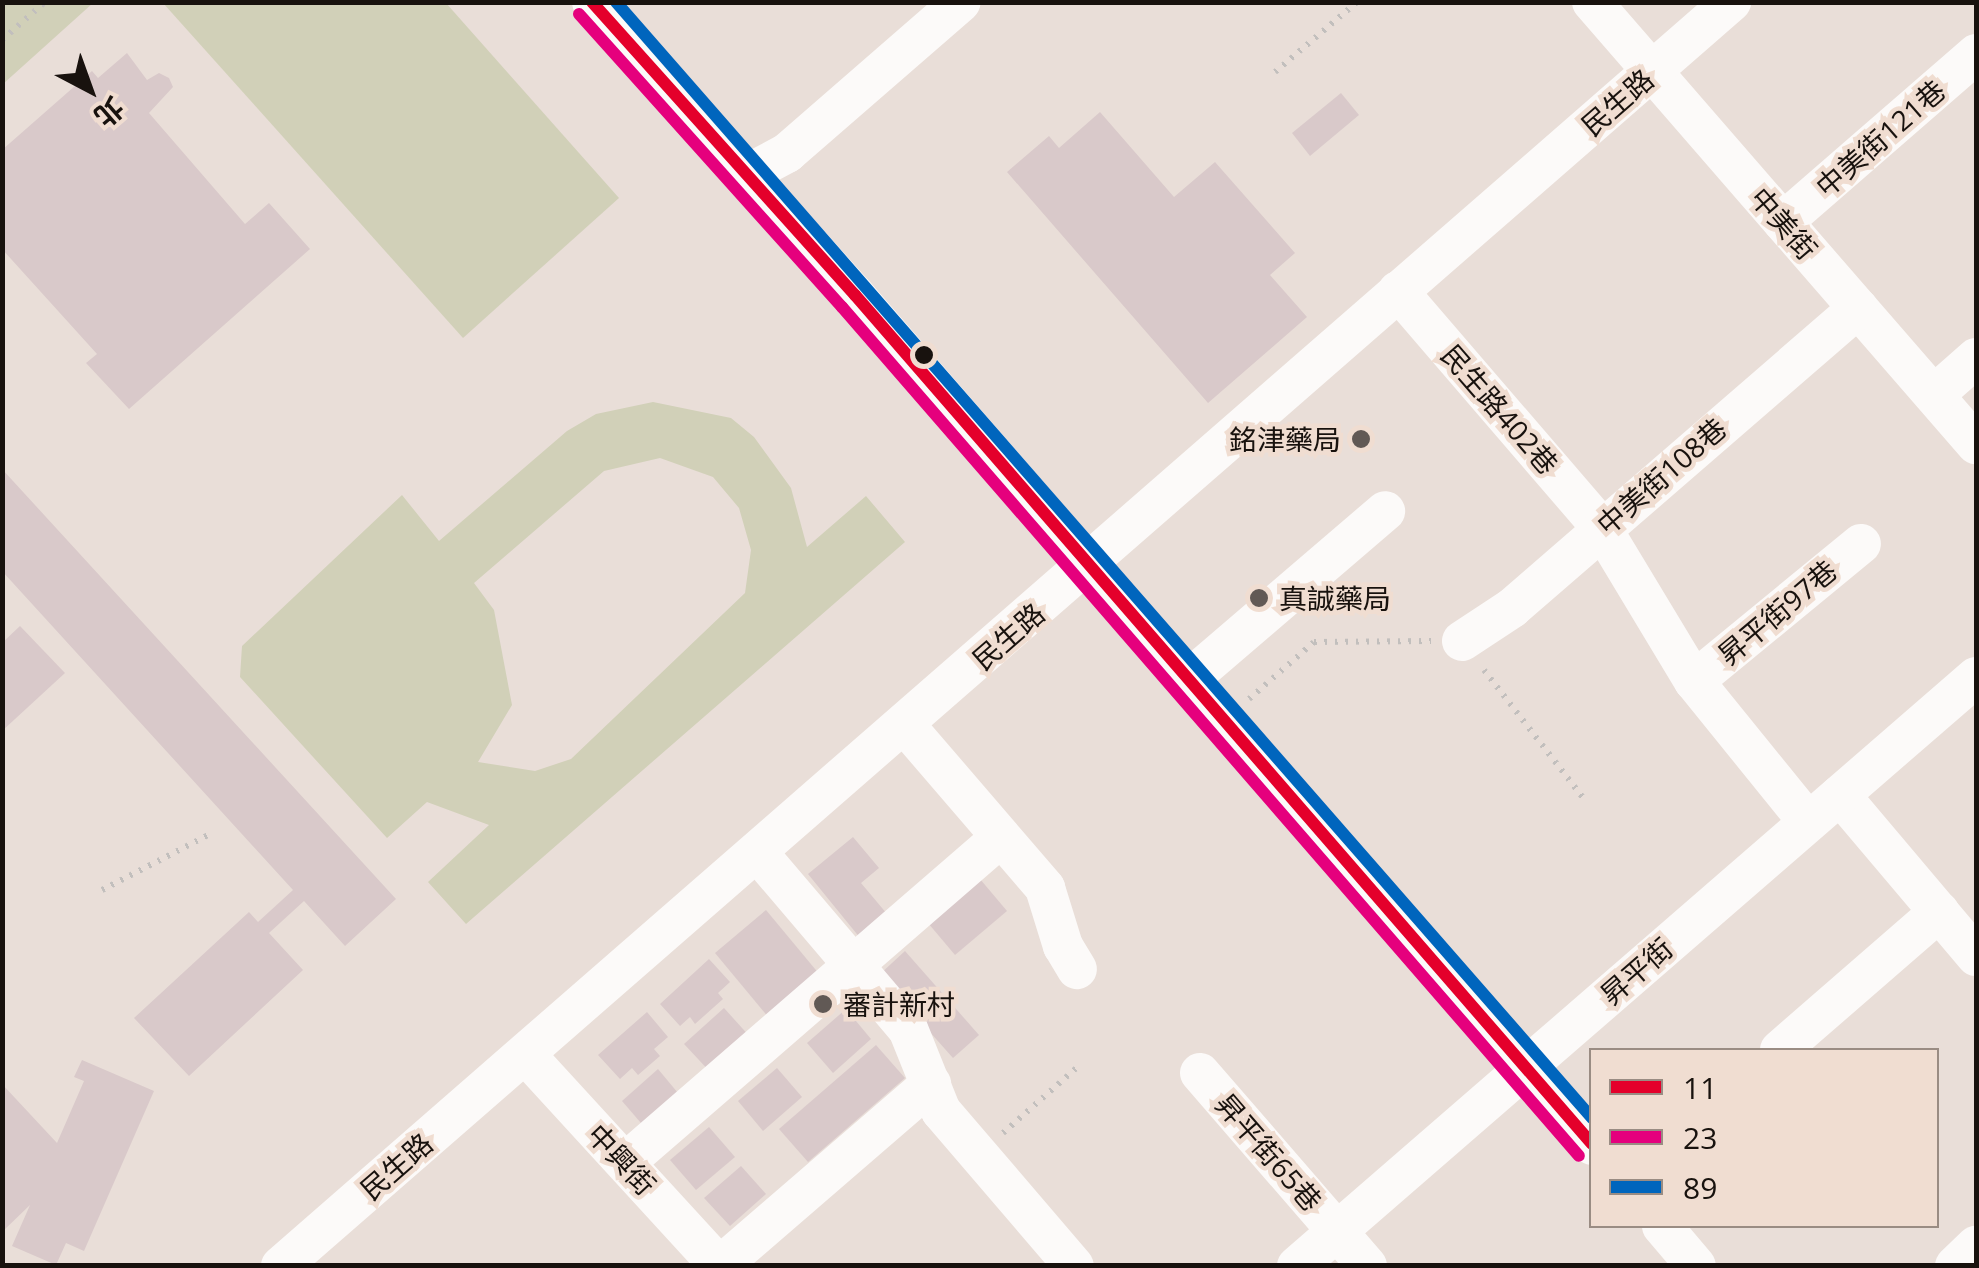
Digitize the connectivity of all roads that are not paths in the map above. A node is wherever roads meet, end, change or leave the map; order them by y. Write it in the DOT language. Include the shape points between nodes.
graph roads {
  1 [pos="592,2"];
  2 [pos="961,2"];
  3 [pos="1592,2"];
  4 [pos="1731,2"];
  5 [pos="1976,54"];
  6 [pos="1652,72"];
  7 [pos="744,176"];
  8 [pos="1784,222"];
  9 [pos="1398,291"];
  10 [pos="1858,308"];
  11 [pos="1976,358"];
  12 [pos="1934,396"];
  13 [pos="1976,444"];
  14 [pos="1385,512"];
  15 [pos="1601,527"];
  16 [pos="1860,544"];
  17 [pos="1088,567"];
  18 [pos="1462,641"];
  19 [pos="1976,677"];
  20 [pos="1187,681"];
  21 [pos="1694,681"];
  22 [pos="905,725"];
  23 [pos="1840,796"];
  24 [pos="1808,822"];
  25 [pos="1001,837"];
  26 [pos="758,853"];
  27 [pos="1939,912"];
  28 [pos="1976,956"];
  29 [pos="852,965"];
  30 [pos="1078,969"];
  31 [pos="1782,1048"];
  32 [pos="524,1054"];
  33 [pos="1524,1068"];
  34 [pos="1200,1072"];
  35 [pos="931,1084"];
  36 [pos="1589,1142"];
  37 [pos="626,1162"];
  38 [pos="1664,1228"];
  39 [pos="1338,1230"];
  40 [pos="1976,1246"];
  41 [pos="281,1266"];
  42 [pos="719,1266"];
  43 [pos="1074,1266"];
  44 [pos="1297,1266"];
  45 [pos="1367,1266"];
  46 [pos="1696,1266"];
  47 [pos="1955,1266"];
  1 -- 7 [label="street"];
  2 -- 7 [label="street" via="787,153"];
  3 -- 6 [label="street, 中美街"];
  4 -- 6 [label="street, 民生路"];
  5 -- 8 [label="street, 中美街121巷"];
  6 -- 8 [label="street, 中美街"];
  6 -- 9 [label="street, 民生路"];
  7 -- 17 [label="street"];
  8 -- 10 [label="street, 中美街"];
  9 -- 15 [label="street, 民生路402巷"];
  9 -- 17 [label="street, 民生路"];
  10 -- 12 [label="street, 中美街"];
  10 -- 15 [label="street, 中美街108巷"];
  11 -- 12 [label="street"];
  12 -- 13 [label="street, 中美街"];
  14 -- 20 [label="street"];
  15 -- 18 [label="street, 中美街108巷" via="1512,608"];
  15 -- 21 [label="street, 昇平街97巷"];
  16 -- 21 [label="street, 昇平街97巷"];
  17 -- 20 [label="street"];
  17 -- 22 [label="street, 民生路"];
  19 -- 23 [label="street, 昇平街"];
  20 -- 33 [label="street"];
  21 -- 24 [label="street, 昇平街97巷"];
  22 -- 25 [label="street"];
  22 -- 26 [label="street, 民生路"];
  23 -- 24 [label="street, 昇平街"];
  23 -- 27 [label="street"];
  24 -- 33 [label="street, 昇平街"];
  25 -- 29 [label="street"];
  25 -- 30 [label="street" via="1045,888 1062,946"];
  26 -- 29 [label="street"];
  26 -- 32 [label="street, 民生路"];
  27 -- 28 [label="street"];
  27 -- 31 [label="street"];
  29 -- 35 [label="street" via="908,1029"];
  29 -- 37 [label="street"];
  32 -- 37 [label="street, 中興街"];
  32 -- 41 [label="street, 民生路"];
  33 -- 36 [label="street"];
  33 -- 39 [label="street, 昇平街"];
  34 -- 39 [label="street, 昇平街65巷"];
  35 -- 42 [label="street"];
  35 -- 43 [label="street" via="942,1111"];
  37 -- 42 [label="street, 中興街"];
  38 -- 46 [label="street"];
  39 -- 44 [label="street, 昇平街"];
  39 -- 45 [label="street, 昇平街65巷"];
  40 -- 47 [label="street"];
}
